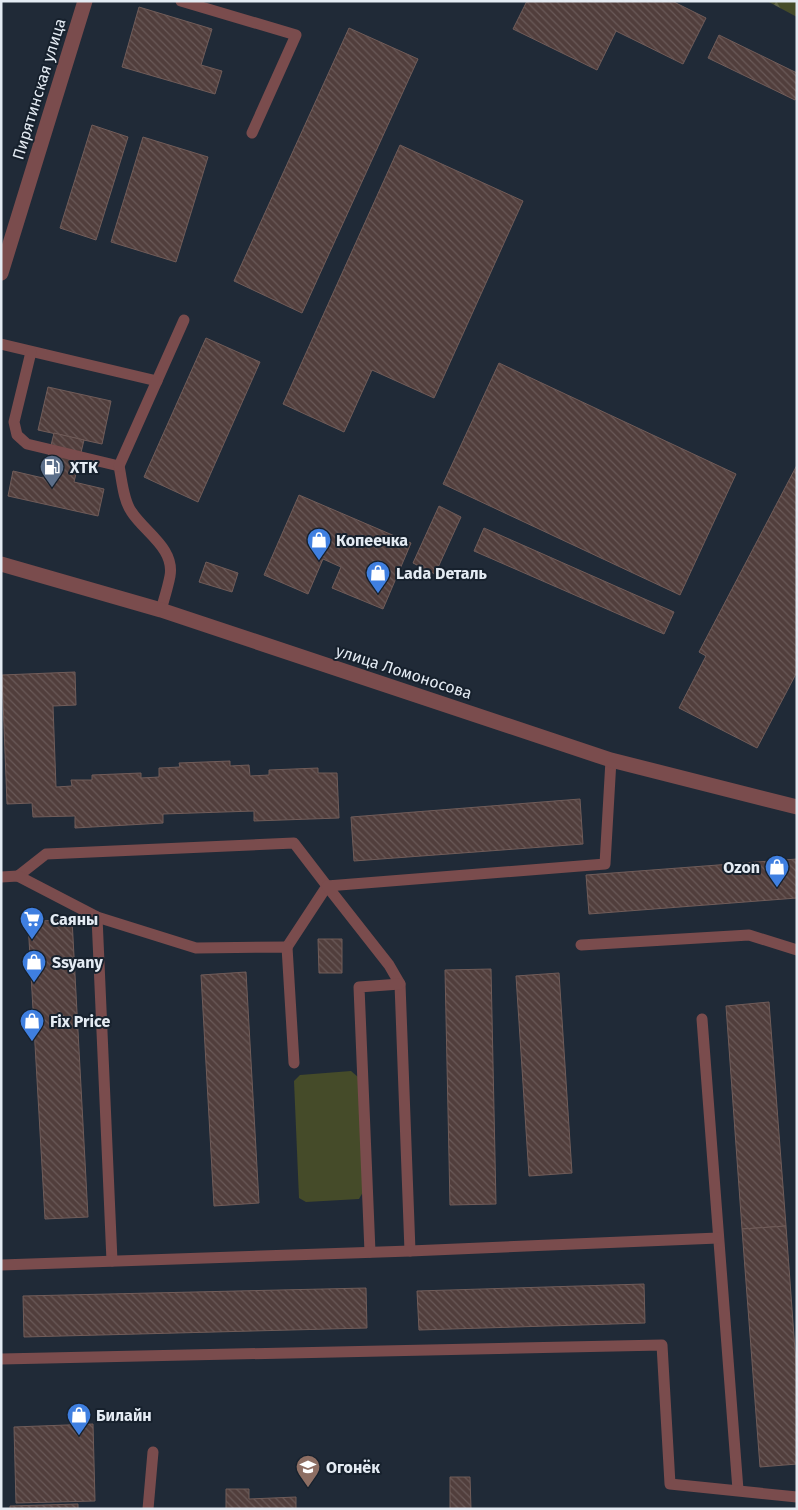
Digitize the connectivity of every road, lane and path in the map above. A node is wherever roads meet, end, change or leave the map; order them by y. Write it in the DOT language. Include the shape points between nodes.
graph roads {
  1 [pos="84,1"];
  2 [pos="182,1"];
  3 [pos="252,133"];
  4 [pos="1,273"];
  5 [pos="184,320"];
  6 [pos="1,344"];
  7 [pos="32,352"];
  8 [pos="157,381"];
  9 [pos="119,466"];
  10 [pos="1,564"];
  11 [pos="161,610"];
  12 [pos="610,760"];
  13 [pos="797,807"];
  14 [pos="18,876"];
  15 [pos="1,877"];
  16 [pos="327,886"];
  17 [pos="97,917"];
  18 [pos="581,945"];
  19 [pos="287,947"];
  20 [pos="797,950"];
  21 [pos="400,984"];
  22 [pos="702,1019"];
  23 [pos="294,1062"];
  24 [pos="718,1238"];
  25 [pos="410,1251"];
  26 [pos="370,1252"];
  27 [pos="112,1261"];
  28 [pos="1,1265"];
  29 [pos="1,1360"];
  30 [pos="153,1452"];
  31 [pos="738,1490"];
  32 [pos="797,1497"];
  33 [pos="148,1509"];
  1 -- 4 [label="street, Пирятинская улица"];
  2 -- 3 [label="lane" via="296,35"];
  5 -- 8 [label="lane"];
  6 -- 7 [label="lane"];
  7 -- 8 [label="lane"];
  7 -- 9 [label="lane" via="14,422 17,435 27,444"];
  8 -- 9 [label="lane"];
  9 -- 11 [label="lane" via="131,511 168,555 171,574"];
  10 -- 11 [label="street, улица Ломоносова"];
  11 -- 12 [label="street, улица Ломоносова"];
  12 -- 13 [label="street, улица Ломоносова"];
  12 -- 16 [label="lane" via="605,864"];
  14 -- 15 [label="lane"];
  14 -- 16 [label="lane" via="46,854 294,844"];
  14 -- 17 [label="lane"];
  16 -- 19 [label="lane"];
  16 -- 21 [label="lane" via="389,965"];
  17 -- 19 [label="lane" via="196,948"];
  17 -- 27 [label="lane"];
  18 -- 20 [label="lane" via="749,935"];
  19 -- 23 [label="lane"];
  21 -- 25 [label="lane"];
  21 -- 26 [label="lane" via="359,986"];
  22 -- 24 [label="lane"];
  24 -- 25 [label="lane"];
  24 -- 31 [label="lane"];
  25 -- 26 [label="lane"];
  26 -- 27 [label="lane"];
  27 -- 28 [label="lane"];
  29 -- 31 [label="lane" via="662,1345 670,1484"];
  30 -- 33 [label="lane"];
  31 -- 32 [label="lane"];
}
